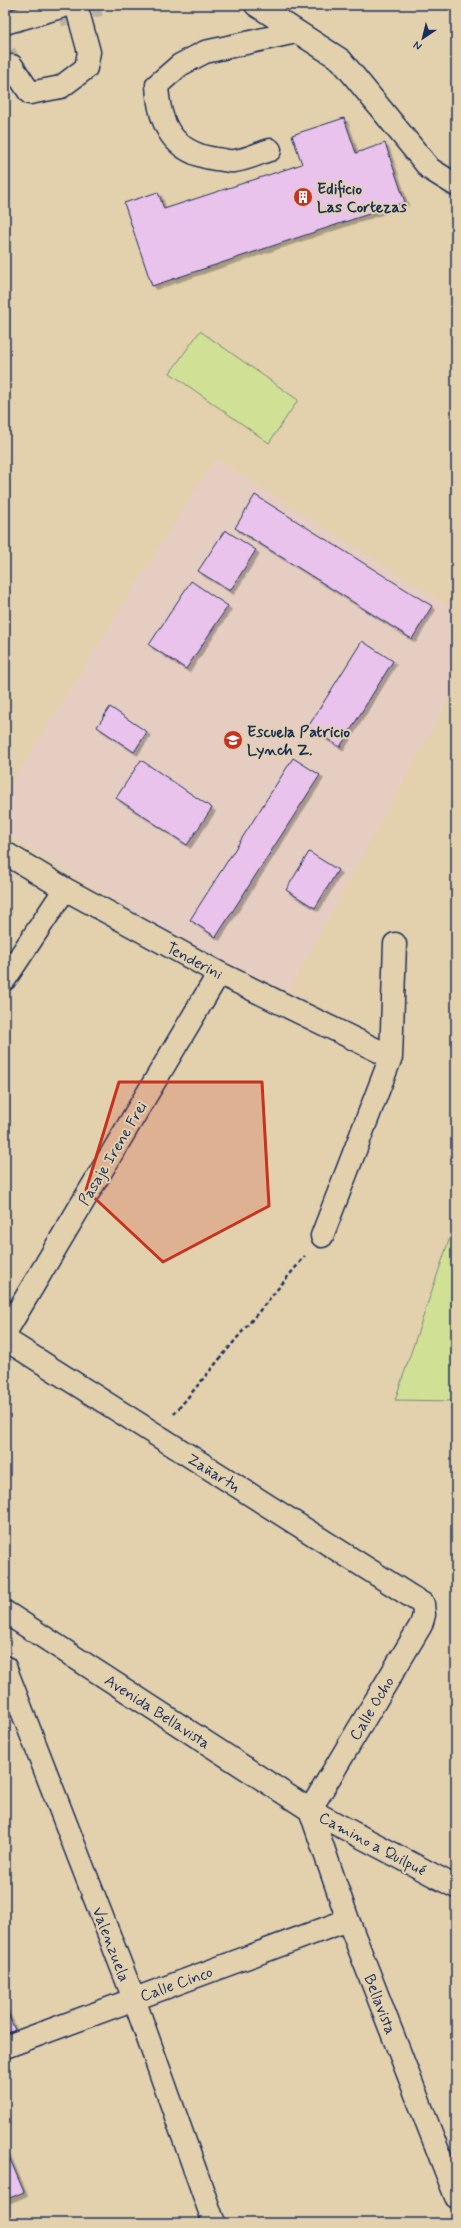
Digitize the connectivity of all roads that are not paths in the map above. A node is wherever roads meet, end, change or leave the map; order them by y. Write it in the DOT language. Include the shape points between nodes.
graph roads {
  1 [pos="68,5"];
  2 [pos="76,5"];
  3 [pos="256,5"];
  4 [pos="5,23"];
  5 [pos="296,32"];
  6 [pos="12,66"];
  7 [pos="270,150"];
  8 [pos="456,185"];
  9 [pos="5,853"];
  10 [pos="65,889"];
  11 [pos="395,944"];
  12 [pos="219,973"];
  13 [pos="5,979"];
  14 [pos="391,1058"];
  15 [pos="322,1236"];
  16 [pos="5,1333"];
  17 [pos="5,1339"];
  18 [pos="423,1604"];
  19 [pos="5,1612"];
  20 [pos="5,1667"];
  21 [pos="310,1810"];
  22 [pos="456,1887"];
  23 [pos="348,1920"];
  24 [pos="134,1999"];
  25 [pos="5,2048"];
  26 [pos="456,2197"];
  27 [pos="214,2223"];
  1 -- 4 [label="street"];
  2 -- 6 [label="street" via="89,52 86,68 61,87 30,92"];
  3 -- 5 [label="street"];
  5 -- 7 [label="street" via="205,52 180,65 158,85 158,108 166,129 180,145 199,156 234,161"];
  5 -- 8 [label="street" via="341,60 430,169"];
  9 -- 10 [label="street, Tenderini"];
  10 -- 12 [label="street, Tenderini"];
  10 -- 13 [label="street"];
  11 -- 14 [label="street"];
  12 -- 14 [label="street, Tenderini"];
  12 -- 16 [label="street, Pasaje Irene Frei"];
  14 -- 15 [label="street"];
  17 -- 18 [label="street, Zañartu"];
  18 -- 21 [label="street, Calle Ocho" via="424,1615 421,1625"];
  19 -- 21 [label="street, Avenida Bellavista"];
  20 -- 24 [label="street, Valenzuela"];
  21 -- 22 [label="street, Camino a Quilpué"];
  21 -- 23 [label="street, Bellavista"];
  23 -- 24 [label="street, Calle Cinco"];
  23 -- 26 [label="street, Bellavista"];
  24 -- 25 [label="street, Calle Cinco"];
  24 -- 27 [label="street, Valenzuela"];
}
